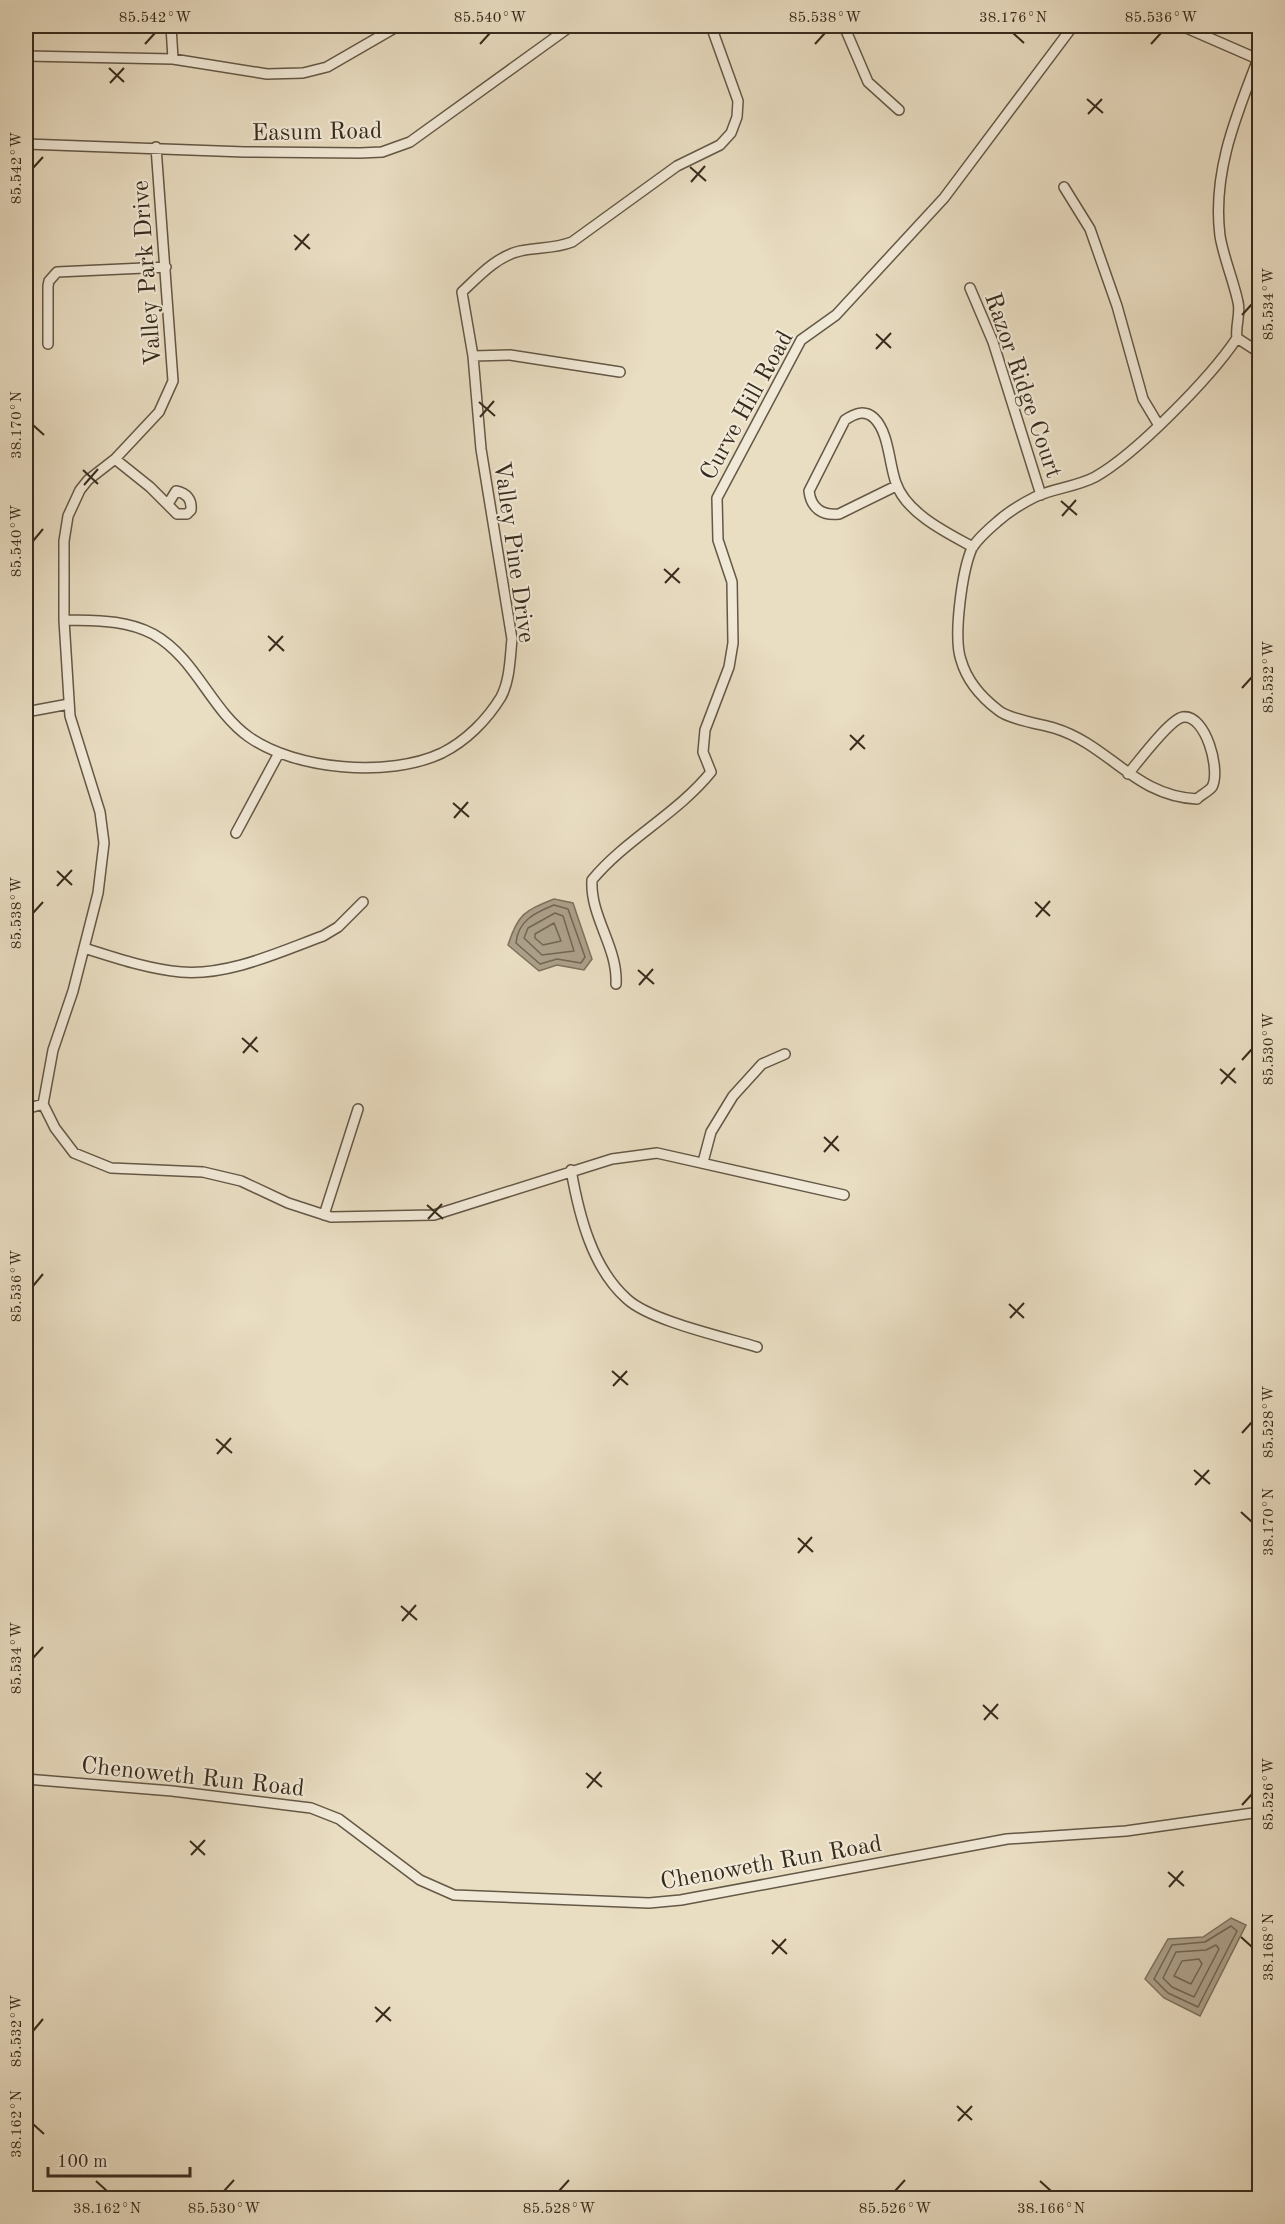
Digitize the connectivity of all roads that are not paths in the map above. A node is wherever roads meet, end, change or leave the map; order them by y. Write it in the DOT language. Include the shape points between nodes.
graph roads {
  1 [pos="171,26"];
  2 [pos="398,26"];
  3 [pos="571,26"];
  4 [pos="711,26"];
  5 [pos="844,26"];
  6 [pos="1073,26"];
  7 [pos="1182,26"];
  8 [pos="26,56"];
  9 [pos="174,59"];
  10 [pos="1259,59"];
  11 [pos="899,110"];
  12 [pos="26,144"];
  13 [pos="156,147"];
  14 [pos="1064,187"];
  15 [pos="166,267"];
  16 [pos="970,288"];
  17 [pos="1237,338"];
  18 [pos="48,344"];
  19 [pos="1260,353"];
  20 [pos="473,356"];
  21 [pos="620,372"];
  22 [pos="1158,424"];
  23 [pos="115,459"];
  24 [pos="896,486"];
  25 [pos="1041,495"];
  26 [pos="168,504"];
  27 [pos="973,547"];
  28 [pos="64,620"];
  29 [pos="69,704"];
  30 [pos="26,712"];
  31 [pos="279,753"];
  32 [pos="1128,774"];
  33 [pos="236,833"];
  34 [pos="363,902"];
  35 [pos="84,948"];
  36 [pos="616,984"];
  37 [pos="786,1054"];
  38 [pos="43,1104"];
  39 [pos="26,1109"];
  40 [pos="358,1109"];
  41 [pos="703,1162"];
  42 [pos="572,1170"];
  43 [pos="844,1195"];
  44 [pos="324,1215"];
  45 [pos="757,1347"];
  46 [pos="26,1779"];
  47 [pos="1260,1812"];
  1 -- 9 [label="street"];
  2 -- 9 [label="street" via="327,67 303,73 267,74"];
  3 -- 13 [label="street, Easum Road" via="436,125 397,148 360,153"];
  4 -- 20 [label="street, Valley Pine Drive" via="738,101 737,117 726,140 677,166 572,242 502,258 462,292"];
  5 -- 11 [label="street" via="868,82"];
  6 -- 36 [label="street, Curve Hill Road" via="944,198 836,315 801,340 717,498 718,540 732,582 733,643 729,667 709,715 703,752 711,772 622,848 592,880 591,898 616,967"];
  7 -- 10 [label="street"];
  8 -- 9 [label="street"];
  10 -- 17 [label="street" via="1227,144 1220,191 1220,233 1239,304"];
  12 -- 13 [label="street, Easum Road"];
  13 -- 15 [label="street, Valley Park Drive"];
  14 -- 22 [label="street" via="1090,229 1143,399"];
  15 -- 18 [label="street" via="57,272 48,286"];
  15 -- 23 [label="street, Valley Park Drive" via="173,381 159,412"];
  16 -- 25 [label="street, Razor Ridge Court" via="993,342"];
  17 -- 19 [label="street"];
  17 -- 22 [label="street" via="1211,372"];
  20 -- 21 [label="street" via="510,355"];
  20 -- 31 [label="street, Valley Pine Drive" via="481,449 512,639 502,695 465,738 440,754 421,760 346,768"];
  22 -- 25 [label="street" via="1095,477"];
  23 -- 26 [label="street"];
  23 -- 28 [label="street, Valley Park Drive" via="88,480 68,516"];
  24 -- 24 [label="street" via="881,427 864,412 845,420 809,491 810,502 829,515 839,514"];
  24 -- 27 [label="street" via="915,511"];
  25 -- 27 [label="street" via="998,521"];
  27 -- 32 [label="street" via="958,612 960,658 973,686 1000,712 1074,734"];
  28 -- 29 [label="street, Valley Park Drive"];
  28 -- 31 [label="street, Valley Pine Drive" via="122,623 154,635 192,669 213,701 238,728"];
  29 -- 30 [label="street"];
  29 -- 35 [label="street, Valley Park Drive" via="100,812 104,843 98,893"];
  31 -- 33 [label="street"];
  32 -- 32 [label="street" via="1157,791 1197,799 1212,787 1215,768 1204,731 1196,720 1184,717 1171,723"];
  34 -- 35 [label="street" via="323,936 213,971 159,969"];
  35 -- 38 [label="street, Valley Park Drive" via="53,1050"];
  37 -- 41 [label="street" via="762,1064 733,1096 711,1132"];
  38 -- 39 [label="street"];
  38 -- 44 [label="street" via="74,1153 111,1168 203,1172 241,1181"];
  40 -- 44 [label="street"];
  41 -- 42 [label="street" via="657,1153"];
  41 -- 43 [label="street"];
  42 -- 44 [label="street" via="434,1215"];
  42 -- 45 [label="street" via="577,1200 603,1273 628,1300 675,1323"];
  46 -- 47 [label="street, Chenoweth Run Road" via="311,1808 339,1819 420,1880 454,1895 626,1902 681,1900 1007,1839 1126,1831"];
}
